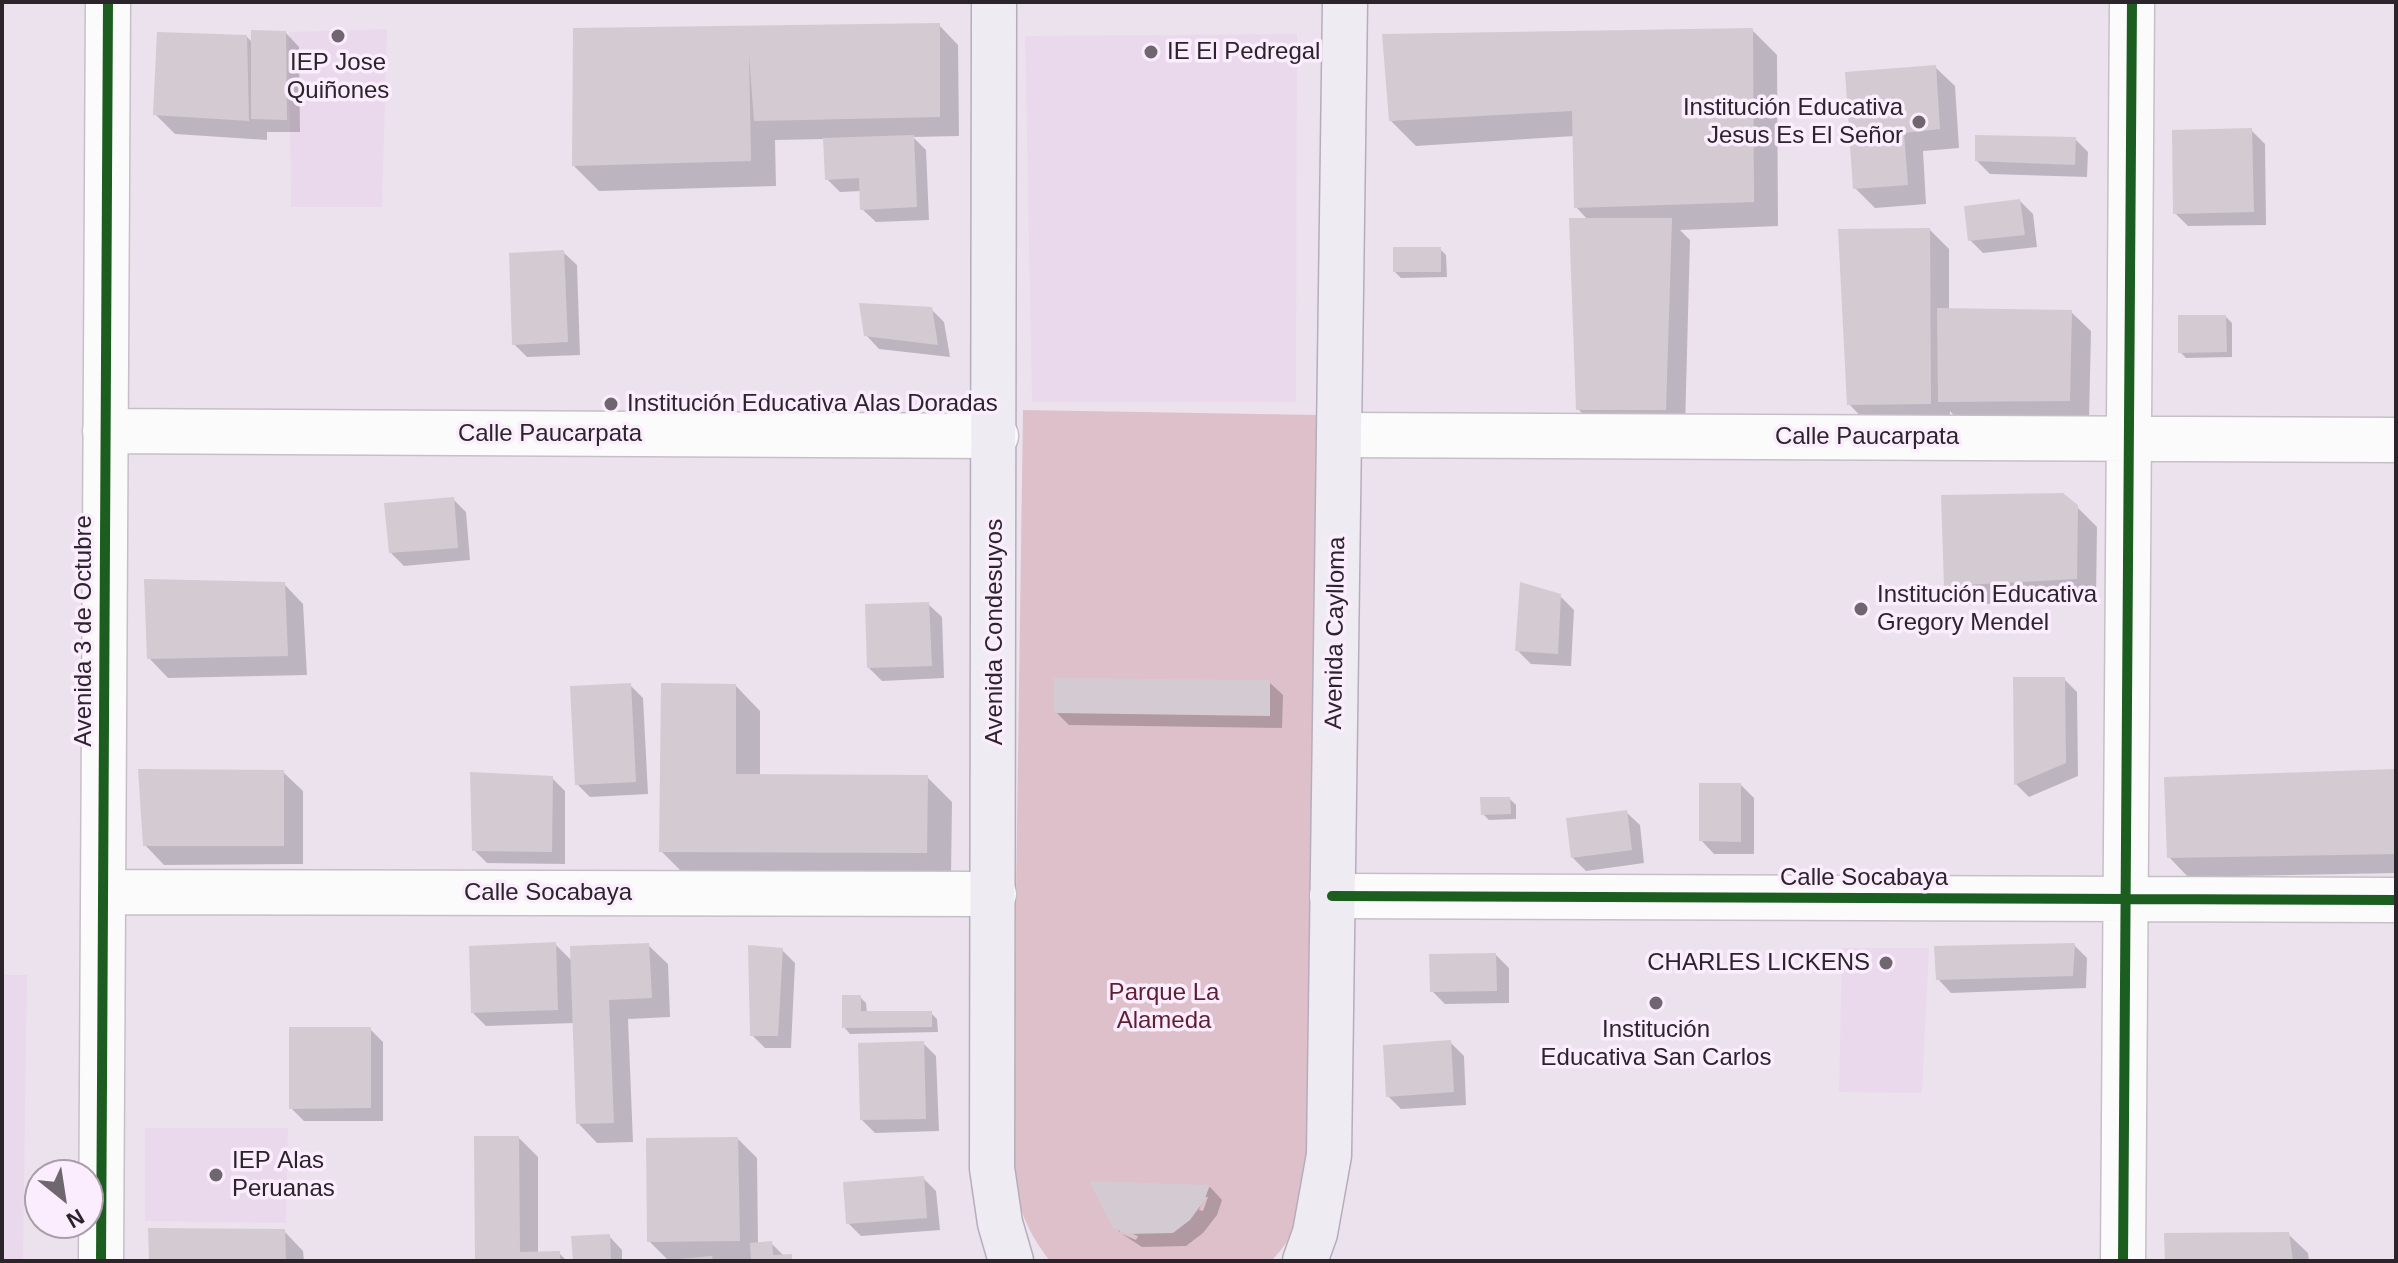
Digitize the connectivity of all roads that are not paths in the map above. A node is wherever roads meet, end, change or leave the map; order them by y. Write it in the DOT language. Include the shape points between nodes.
graph roads {
  1 [pos="108,2"];
  2 [pos="994,2"];
  3 [pos="1345,2"];
  4 [pos="2132,2"];
  5 [pos="105,431"];
  6 [pos="1339,435"];
  7 [pos="996,436"];
  8 [pos="2129,438"];
  9 [pos="2396,440"];
  10 [pos="103,892"];
  11 [pos="994,894"];
  12 [pos="1332,896"];
  13 [pos="2126,899"];
  14 [pos="2396,900"];
  15 [pos="101,1261"];
  16 [pos="1011,1261"];
  17 [pos="1305,1261"];
  18 [pos="2123,1261"];
  1 -- 5 [label="street, Avenida 3 de Octubre"];
  2 -- 7 [label="main road, Avenida Condesuyos"];
  3 -- 6 [label="main road, Avenida Caylloma"];
  4 -- 8 [label="street"];
  5 -- 7 [label="street, Calle Paucarpata"];
  5 -- 10 [label="street, Avenida 3 de Octubre"];
  6 -- 8 [label="street, Calle Paucarpata"];
  6 -- 12 [label="main road, Avenida Caylloma"];
  7 -- 11 [label="main road, Avenida Condesuyos"];
  8 -- 9 [label="street, Calle Paucarpata"];
  8 -- 13 [label="street"];
  10 -- 11 [label="street, Calle Socabaya"];
  10 -- 15 [label="street, Avenida 3 de Octubre"];
  11 -- 16 [label="main road, Avenida Condesuyos" via="992,1168"];
  12 -- 13 [label="street, Calle Socabaya"];
  12 -- 17 [label="main road, Avenida Caylloma" via="1329,1155"];
  13 -- 14 [label="street, Calle Socabaya"];
  13 -- 18 [label="street"];
}
